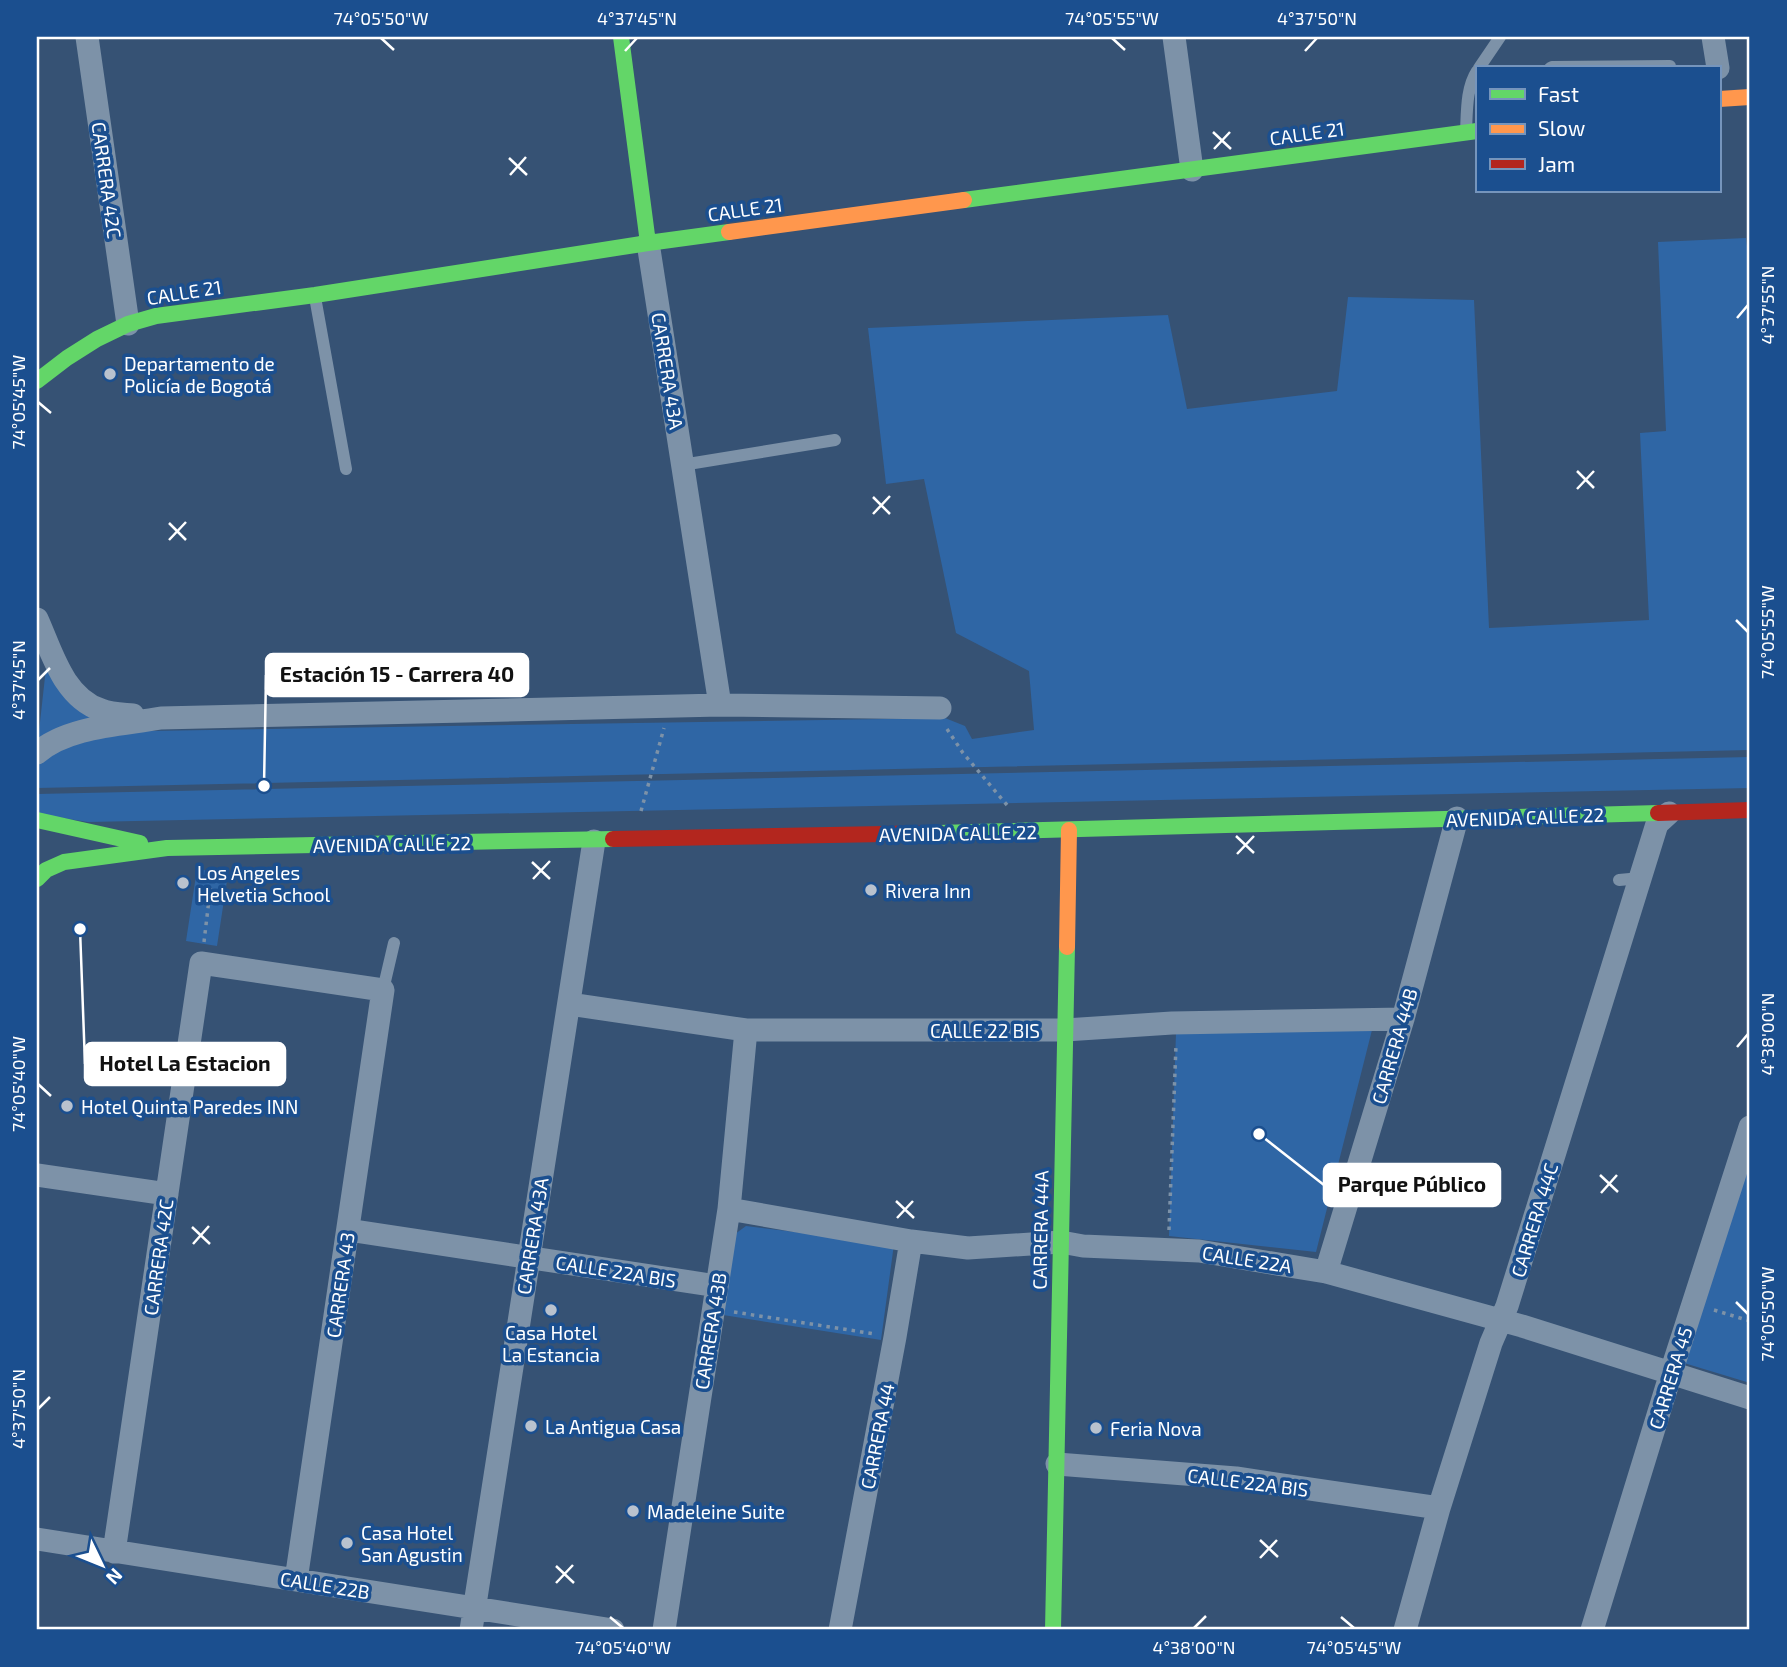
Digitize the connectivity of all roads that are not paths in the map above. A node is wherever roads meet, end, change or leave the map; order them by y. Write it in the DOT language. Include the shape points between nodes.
graph roads {
  1 [pos="87,37"];
  2 [pos="621,37"];
  3 [pos="1174,37"];
  4 [pos="1500,37"];
  5 [pos="1713,37"];
  6 [pos="1481,66"];
  7 [pos="1718,66"];
  8 [pos="1476,73"];
  9 [pos="1720,91"];
  10 [pos="1750,97"];
  11 [pos="1472,132"];
  12 [pos="1192,170"];
  13 [pos="648,243"];
  14 [pos="315,295"];
  15 [pos="128,324"];
  16 [pos="37,381"];
  17 [pos="835,440"];
  18 [pos="682,465"];
  19 [pos="345,469"];
  20 [pos="37,619"];
  21 [pos="720,705"];
  22 [pos="940,708"];
  23 [pos="161,718"];
  24 [pos="37,753"];
  25 [pos="1750,810"];
  26 [pos="1668,813"];
  27 [pos="1457,818"];
  28 [pos="37,820"];
  29 [pos="1069,830"];
  30 [pos="594,841"];
  31 [pos="166,848"];
  32 [pos="37,879"];
  33 [pos="394,943"];
  34 [pos="383,989"];
  35 [pos="569,1004"];
  36 [pos="1403,1019"];
  37 [pos="746,1030"];
  38 [pos="1065,1030"];
  39 [pos="1750,1127"];
  40 [pos="37,1175"];
  41 [pos="167,1194"];
  42 [pos="729,1209"];
  43 [pos="348,1230"];
  44 [pos="911,1241"];
  45 [pos="1061,1242"];
  46 [pos="529,1258"];
  47 [pos="1326,1272"];
  48 [pos="716,1298"];
  49 [pos="1501,1321"];
  50 [pos="1671,1373"];
  51 [pos="1750,1398"];
  52 [pos="1056,1464"];
  53 [pos="1439,1508"];
  54 [pos="37,1539"];
  55 [pos="114,1552"];
  56 [pos="296,1580"];
  57 [pos="472,1619"];
  58 [pos="613,1630"];
  59 [pos="664,1630"];
  60 [pos="840,1630"];
  61 [pos="1053,1630"];
  62 [pos="1405,1630"];
  63 [pos="1592,1630"];
  1 -- 15 [label="street, CARRERA 42C"];
  2 -- 13 [label="street, CARRERA 43A"];
  3 -- 12 [label="street"];
  4 -- 6 [label="lane"];
  5 -- 7 [label="street"];
  8 -- 11 [label="lane" via="1468,97"];
  9 -- 10 [label="street"];
  11 -- 12 [label="street, CALLE 21"];
  12 -- 13 [label="street, CALLE 21"];
  13 -- 14 [label="street, CALLE 21"];
  13 -- 18 [label="street, CARRERA 43A"];
  14 -- 15 [label="street, CALLE 21" via="156,316"];
  14 -- 19 [label="lane"];
  15 -- 16 [label="street, CALLE 21" via="97,339"];
  17 -- 18 [label="lane"];
  18 -- 21 [label="street, CARRERA 43A"];
  20 -- 23 [label="street" via="61,672 81,700 104,711"];
  21 -- 22 [label="street"];
  21 -- 23 [label="street"];
  23 -- 24 [label="street" via="65,736"];
  25 -- 26 [label="street, AVENIDA CALLE 22"];
  26 -- 27 [label="street, AVENIDA CALLE 22"];
  26 -- 49 [label="street, CARRERA 44C" via="1657,824 1630,879"];
  27 -- 29 [label="street, AVENIDA CALLE 22"];
  27 -- 36 [label="street, CARRERA 44B"];
  28 -- 31 [label="street, AVENIDA CALLE 22"];
  29 -- 30 [label="street, AVENIDA CALLE 22"];
  29 -- 38 [label="street, CARRERA 44A"];
  30 -- 31 [label="street, AVENIDA CALLE 22" via="451,848"];
  30 -- 35 [label="street, CARRERA 43A"];
  31 -- 32 [label="street, AVENIDA CALLE 22" via="64,862"];
  33 -- 34 [label="lane"];
  34 -- 41 [label="street, CARRERA 42C" via="201,963"];
  34 -- 43 [label="street, CARRERA 43"];
  35 -- 37 [label="street, CALLE 22 BIS"];
  35 -- 46 [label="street, CARRERA 43A"];
  36 -- 38 [label="street, CALLE 22 BIS" via="1172,1023"];
  36 -- 47 [label="street, CARRERA 44B"];
  37 -- 38 [label="street, CALLE 22 BIS"];
  37 -- 42 [label="street, CARRERA 43B"];
  38 -- 45 [label="street, CARRERA 44A"];
  39 -- 50 [label="street, CARRERA 45"];
  40 -- 41 [label="street"];
  41 -- 55 [label="street, CARRERA 42C"];
  42 -- 44 [label="street, CALLE 22A"];
  42 -- 48 [label="street, CARRERA 43B"];
  43 -- 46 [label="street, CALLE 22A BIS"];
  43 -- 56 [label="street, CARRERA 43"];
  44 -- 45 [label="street, CALLE 22A" via="968,1248"];
  44 -- 60 [label="street, CARRERA 44"];
  45 -- 47 [label="street, CALLE 22A" via="1199,1251"];
  45 -- 52 [label="street, CARRERA 44A"];
  46 -- 48 [label="street, CALLE 22A BIS"];
  46 -- 57 [label="street, CARRERA 43A"];
  47 -- 49 [label="street, CALLE 22A"];
  48 -- 59 [label="street, CARRERA 43B"];
  49 -- 50 [label="street, CALLE 22A"];
  49 -- 53 [label="street, CARRERA 44C"];
  50 -- 51 [label="street, CALLE 22A"];
  50 -- 63 [label="street, CARRERA 45"];
  52 -- 53 [label="street, CALLE 22A BIS" via="1236,1478"];
  52 -- 61 [label="street, CARRERA 44A"];
  53 -- 62 [label="street, CARRERA 44C"];
  54 -- 55 [label="street, CALLE 22B"];
  55 -- 56 [label="street, CALLE 22B"];
  56 -- 57 [label="street, CALLE 22B"];
  57 -- 58 [label="street, CALLE 22B"];
}
